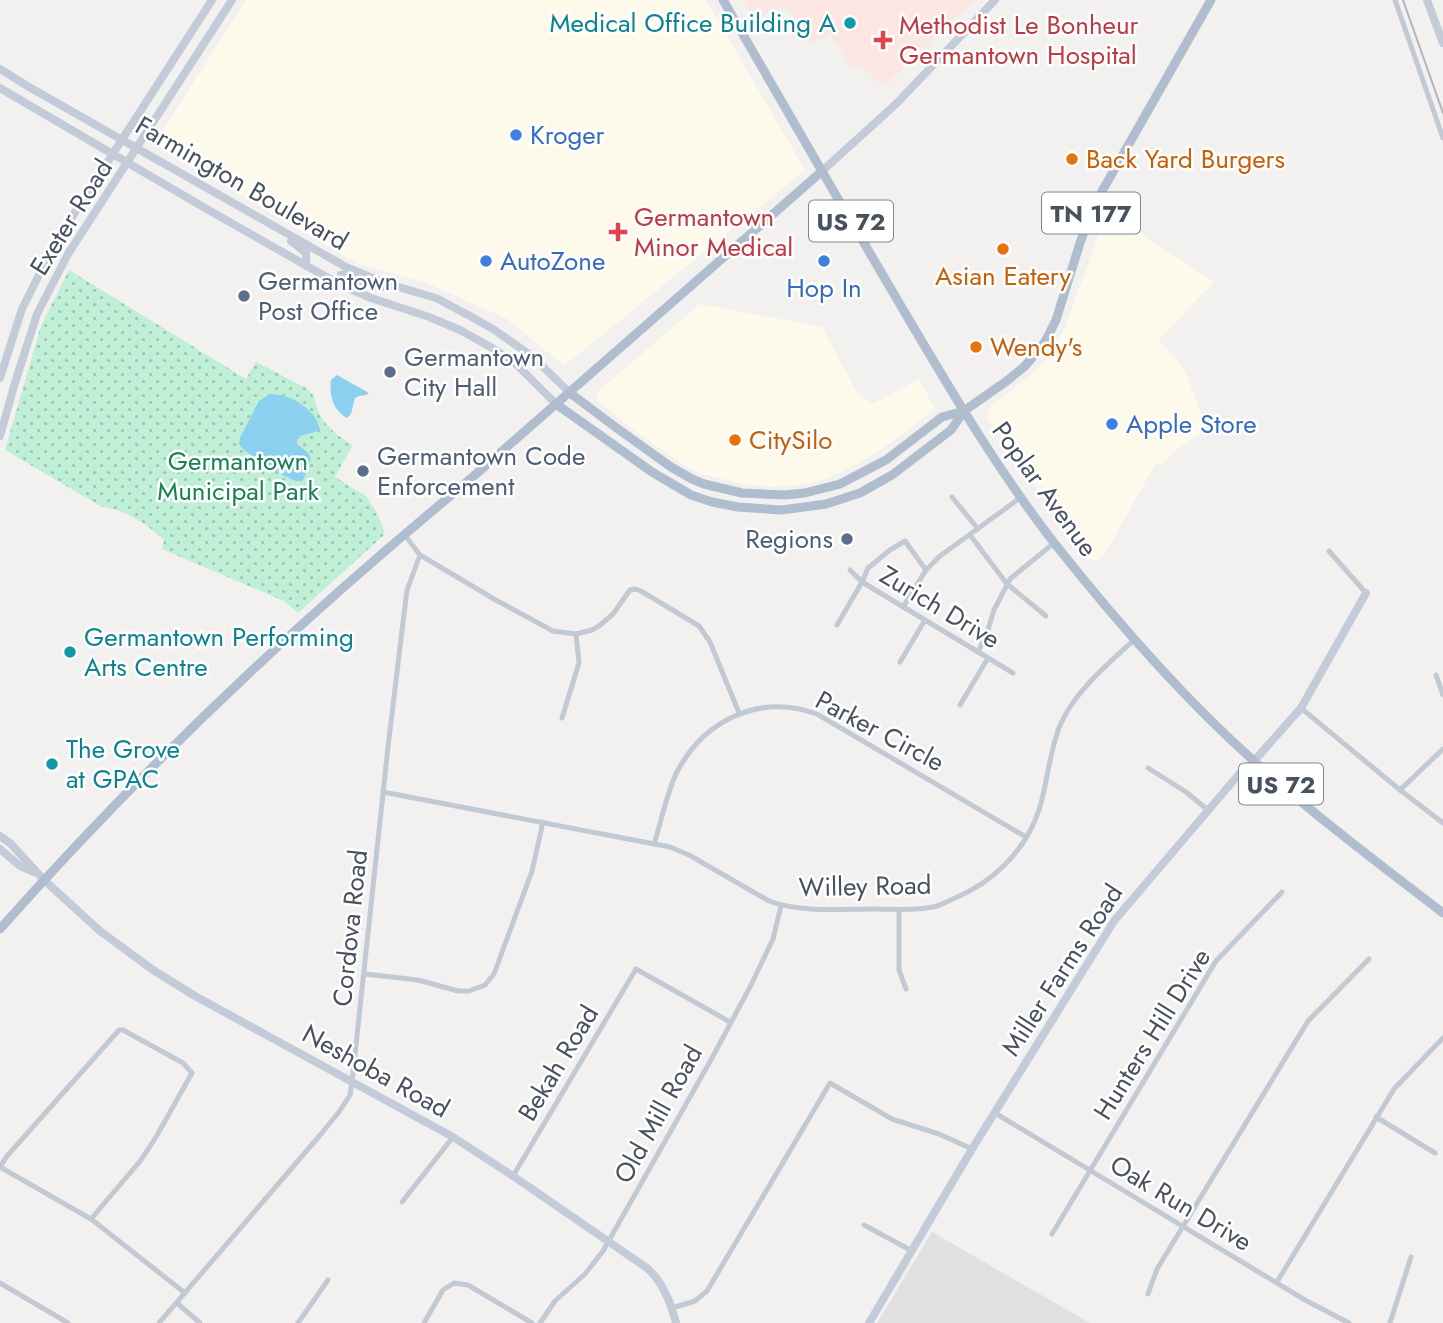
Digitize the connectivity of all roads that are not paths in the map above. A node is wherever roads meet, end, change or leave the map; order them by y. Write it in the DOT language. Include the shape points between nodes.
graph roads {
  1 [pos="212,0"];
  2 [pos="232,0"];
  3 [pos="723,0"];
  4 [pos="995,0"];
  5 [pos="1211,0"];
  6 [pos="1395,0"];
  7 [pos="1427,0"];
  8 [pos="1443,43"];
  9 [pos="0,69"];
  10 [pos="0,88"];
  11 [pos="1443,138"];
  12 [pos="123,139"];
  13 [pos="138,148"];
  14 [pos="114,155"];
  15 [pos="128,163"];
  16 [pos="821,172"];
  17 [pos="253,215"];
  18 [pos="276,228"];
  19 [pos="244,230"];
  20 [pos="306,265"];
  21 [pos="341,275"];
  22 [pos="0,378"];
  23 [pos="570,393"];
  24 [pos="556,404"];
  25 [pos="964,411"];
  26 [pos="0,436"];
  27 [pos="953,497"];
  28 [pos="1020,498"];
  29 [pos="978,529"];
  30 [pos="404,534"];
  31 [pos="970,535"];
  32 [pos="1055,543"];
  33 [pos="1329,551"];
  34 [pos="420,555"];
  35 [pos="850,570"];
  36 [pos="926,570"];
  37 [pos="862,582"];
  38 [pos="1007,584"];
  39 [pos="1366,593"];
  40 [pos="903,607"];
  41 [pos="1046,616"];
  42 [pos="925,620"];
  43 [pos="837,625"];
  44 [pos="576,634"];
  45 [pos="1135,639"];
  46 [pos="978,652"];
  47 [pos="988,658"];
  48 [pos="900,662"];
  49 [pos="1013,673"];
  50 [pos="1436,675"];
  51 [pos="1443,695"];
  52 [pos="960,705"];
  53 [pos="1300,708"];
  54 [pos="739,713"];
  55 [pos="562,718"];
  56 [pos="1443,749"];
  57 [pos="1254,761"];
  58 [pos="1148,768"];
  59 [pos="1400,790"];
  60 [pos="383,792"];
  61 [pos="1208,810"];
  62 [pos="543,822"];
  63 [pos="1443,823"];
  64 [pos="0,836"];
  65 [pos="1026,837"];
  66 [pos="654,844"];
  67 [pos="0,849"];
  68 [pos="40,876"];
  69 [pos="1282,892"];
  70 [pos="781,905"];
  71 [pos="899,909"];
  72 [pos="1443,913"];
  73 [pos="0,929"];
  74 [pos="1369,959"];
  75 [pos="365,974"];
  76 [pos="906,989"];
  77 [pos="730,1022"];
  78 [pos="1443,1038"];
  79 [pos="352,1082"];
  80 [pos="995,1113"];
  81 [pos="1376,1117"];
  82 [pos="453,1137"];
  83 [pos="972,1149"];
  84 [pos="1435,1153"];
  85 [pos="0,1167"];
  86 [pos="1091,1171"];
  87 [pos="513,1176"];
  88 [pos="402,1202"];
  89 [pos="91,1219"];
  90 [pos="864,1225"];
  91 [pos="1184,1226"];
  92 [pos="1052,1234"];
  93 [pos="608,1241"];
  94 [pos="912,1251"];
  95 [pos="1411,1256"];
  96 [pos="328,1280"];
  97 [pos="1277,1282"];
  98 [pos="0,1283"];
  99 [pos="185,1293"];
  100 [pos="1148,1294"];
  101 [pos="177,1303"];
  102 [pos="672,1308"];
  103 [pos="68,1323"];
  104 [pos="159,1323"];
  105 [pos="200,1323"];
  106 [pos="298,1323"];
  107 [pos="424,1323"];
  108 [pos="532,1323"];
  109 [pos="540,1323"];
  110 [pos="676,1323"];
  111 [pos="869,1323"];
  112 [pos="1349,1323"];
  113 [pos="1390,1323"];
  1 -- 12 [label="street, Exeter Road"];
  2 -- 13 [label="street, Exeter Road"];
  3 -- 16 [label="main road, Poplar Avenue / US 72"];
  4 -- 16 [label="street" via="896,104"];
  5 -- 25 [label="main road, TN 177" via="1093,207 1045,342 1025,366"];
  6 -- 11 [label="street"];
  7 -- 8 [label="street"];
  9 -- 12 [label="street, Farmington Boulevard"];
  10 -- 14 [label="street, Farmington Boulevard"];
  12 -- 13 [label="street, Farmington Boulevard"];
  12 -- 14 [label="street, Exeter Road"];
  13 -- 15 [label="street, Exeter Road"];
  13 -- 17 [label="street, Farmington Boulevard"];
  14 -- 15 [label="street, Farmington Boulevard"];
  14 -- 22 [label="street, Exeter Road" via="54,245 22,310"];
  15 -- 19 [label="street, Farmington Boulevard"];
  15 -- 26 [label="street, Exeter Road" via="68,254 37,314"];
  16 -- 23 [label="main road"];
  16 -- 25 [label="main road, Poplar Avenue / US 72"];
  17 -- 18 [label="street, Farmington Boulevard"];
  17 -- 19 [label="street"];
  18 -- 20 [label="street" via="306,253"];
  18 -- 21 [label="street, Farmington Boulevard"];
  19 -- 20 [label="street, Farmington Boulevard"];
  20 -- 21 [label="street, Farmington Boulevard"];
  21 -- 23 [label="street, Farmington Boulevard" via="367,277 436,298 533,357"];
  21 -- 24 [label="street, Farmington Boulevard" via="372,298 429,317 494,349"];
  23 -- 24 [label="main road"];
  23 -- 25 [label="main road" via="692,479 741,493 773,495 840,484 886,460 942,417"];
  24 -- 25 [label="main road" via="691,495 782,510 826,504 860,493 892,475 951,429"];
  24 -- 30 [label="main road"];
  25 -- 28 [label="main road, Poplar Avenue / US 72"];
  27 -- 29 [label="street"];
  28 -- 29 [label="street"];
  28 -- 32 [label="main road, Poplar Avenue / US 72"];
  29 -- 31 [label="street"];
  30 -- 34 [label="street"];
  30 -- 68 [label="main road" via="234,687"];
  31 -- 36 [label="street"];
  31 -- 38 [label="street"];
  32 -- 38 [label="street"];
  32 -- 45 [label="main road, Poplar Avenue / US 72"];
  33 -- 39 [label="street"];
  34 -- 44 [label="street" via="538,624"];
  34 -- 60 [label="street, Cordova Road" via="407,590"];
  35 -- 37 [label="street, Zurich Drive"];
  36 -- 37 [label="street" via="905,541 868,568"];
  36 -- 40 [label="street"];
  37 -- 40 [label="street, Zurich Drive"];
  37 -- 43 [label="street"];
  38 -- 41 [label="street"];
  38 -- 46 [label="street"];
  39 -- 53 [label="street, Miller Farms Road"];
  40 -- 42 [label="street, Zurich Drive"];
  42 -- 46 [label="street, Zurich Drive"];
  42 -- 48 [label="street"];
  44 -- 54 [label="street" via="606,621 630,590 641,591 699,626"];
  44 -- 55 [label="street" via="579,663"];
  45 -- 57 [label="main road, Poplar Avenue / US 72"];
  45 -- 65 [label="street, Willey Road" via="1081,691 1065,715 1039,810"];
  46 -- 47 [label="street, Zurich Drive"];
  47 -- 49 [label="street, Zurich Drive"];
  47 -- 52 [label="street"];
  50 -- 51 [label="street"];
  53 -- 57 [label="street, Miller Farms Road"];
  53 -- 59 [label="street"];
  54 -- 65 [label="street, Parker Circle" via="771,707 817,714"];
  54 -- 66 [label="street, Parker Circle" via="703,738 686,757"];
  56 -- 59 [label="street"];
  57 -- 61 [label="street, Miller Farms Road"];
  57 -- 72 [label="main road, Poplar Avenue / US 72"];
  58 -- 61 [label="street"];
  59 -- 63 [label="street"];
  60 -- 62 [label="street, Willey Road"];
  60 -- 75 [label="street, Cordova Road"];
  61 -- 80 [label="street, Miller Farms Road" via="1114,921"];
  62 -- 66 [label="street, Willey Road"];
  62 -- 75 [label="street" via="532,871 494,974 485,985 458,990"];
  64 -- 68 [label="street, Neshoba Road"];
  65 -- 71 [label="street, Willey Road" via="1004,866 978,887 935,907"];
  66 -- 70 [label="street, Willey Road" via="689,855"];
  67 -- 68 [label="street, Neshoba Road"];
  68 -- 73 [label="main road"];
  68 -- 79 [label="street, Neshoba Road" via="100,931 170,981"];
  69 -- 86 [label="street, Hunters Hill Drive" via="1216,961"];
  70 -- 71 [label="street, Willey Road"];
  70 -- 77 [label="street, Old Mill Road" via="765,958"];
  71 -- 76 [label="street" via="899,970"];
  74 -- 91 [label="street" via="1308,1021"];
  75 -- 79 [label="street, Cordova Road"];
  77 -- 87 [label="street, Bekah Road" via="636,969"];
  77 -- 93 [label="street, Old Mill Road"];
  78 -- 81 [label="street" via="1394,1088"];
  79 -- 82 [label="street, Neshoba Road"];
  79 -- 99 [label="street, Cordova Road" via="350,1095 333,1120"];
  80 -- 83 [label="street, Miller Farms Road"];
  80 -- 86 [label="street, Oak Run Drive"];
  81 -- 84 [label="street"];
  81 -- 97 [label="street"];
  82 -- 87 [label="street, Neshoba Road"];
  82 -- 88 [label="street"];
  83 -- 94 [label="street, Miller Farms Road"];
  83 -- 102 [label="street" via="892,1119 830,1083 707,1291 695,1301"];
  85 -- 89 [label="street"];
  85 -- 89 [label="street" via="119,1030 183,1063 192,1073 156,1137"];
  86 -- 91 [label="street, Oak Run Drive"];
  86 -- 92 [label="street, Hunters Hill Drive"];
  87 -- 93 [label="street, Neshoba Road"];
  89 -- 99 [label="street"];
  90 -- 94 [label="street"];
  91 -- 97 [label="street, Oak Run Drive"];
  91 -- 100 [label="street" via="1157,1269"];
  93 -- 102 [label="street, Neshoba Road" via="652,1273"];
  93 -- 109 [label="street, Old Mill Road" via="592,1266 555,1301"];
  94 -- 111 [label="street, Miller Farms Road"];
  95 -- 113 [label="street"];
  96 -- 106 [label="street"];
  97 -- 112 [label="street, Oak Run Drive"];
  98 -- 103 [label="street"];
  99 -- 101 [label="street, Cordova Road"];
  101 -- 104 [label="street, Cordova Road"];
  101 -- 105 [label="street"];
  102 -- 110 [label="street, Neshoba Road"];
  107 -- 108 [label="street" via="443,1290 454,1283 468,1285"];
}
